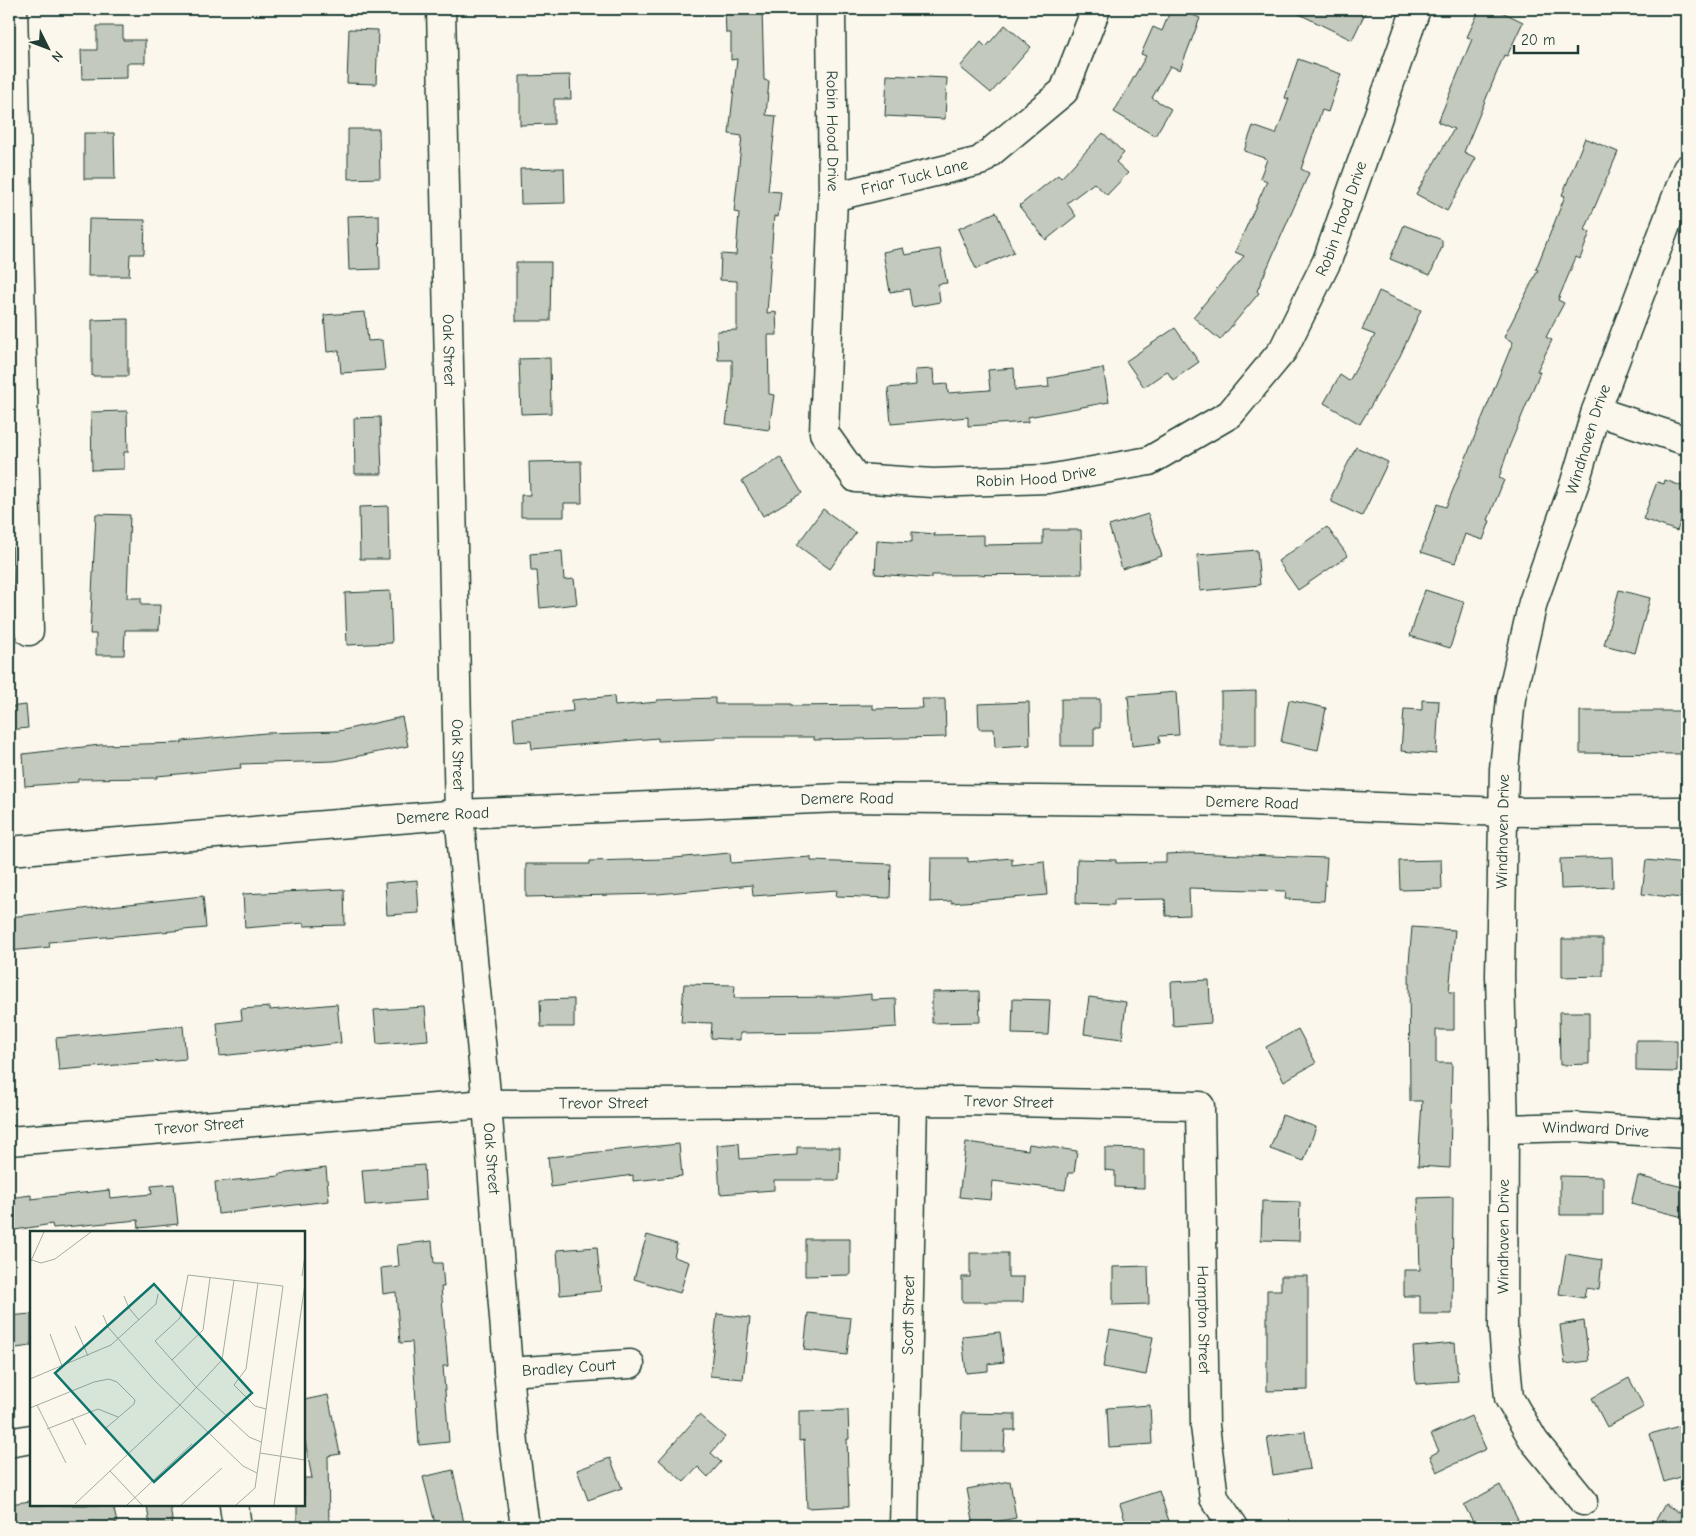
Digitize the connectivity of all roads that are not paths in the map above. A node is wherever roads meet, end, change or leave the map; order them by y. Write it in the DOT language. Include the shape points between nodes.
graph roads {
  1 [pos="14,9"];
  2 [pos="442,9"];
  3 [pos="1096,9"];
  4 [pos="1416,9"];
  5 [pos="831,14"];
  6 [pos="1687,169"];
  7 [pos="832,197"];
  8 [pos="1596,410"];
  9 [pos="1687,441"];
  10 [pos="29,631"];
  11 [pos="1504,812"];
  12 [pos="1687,813"];
  13 [pos="459,814"];
  14 [pos="9,851"];
  15 [pos="913,1102"];
  16 [pos="487,1104"];
  17 [pos="1200,1106"];
  18 [pos="1504,1128"];
  19 [pos="1687,1134"];
  20 [pos="9,1141"];
  21 [pos="630,1364"];
  22 [pos="508,1372"];
  23 [pos="30,1439"];
  24 [pos="9,1443"];
  25 [pos="1583,1501"];
  26 [pos="234,1506"];
  27 [pos="237,1527"];
  28 [pos="525,1527"];
  29 [pos="904,1527"];
  30 [pos="1234,1527"];
  1 -- 10 [label="street"];
  2 -- 13 [label="street, Oak Street"];
  3 -- 7 [label="street, Friar Tuck Lane" via="1064,91 980,161"];
  4 -- 7 [label="street, Robin Hood Drive" via="1327,261 1283,350 1230,414 1149,462 1048,479 933,483 856,478 824,433"];
  5 -- 7 [label="street, Robin Hood Drive"];
  6 -- 8 [label="street, Windhaven Drive"];
  8 -- 9 [label="street"];
  8 -- 11 [label="street, Windhaven Drive" via="1576,482 1533,602 1511,698 1504,769"];
  11 -- 12 [label="street, Demere Road"];
  11 -- 13 [label="street, Demere Road" via="1248,802 840,798"];
  11 -- 18 [label="street, Windhaven Drive" via="1500,975"];
  13 -- 14 [label="street, Demere Road"];
  13 -- 16 [label="street, Oak Street"];
  15 -- 16 [label="street, Trevor Street"];
  15 -- 17 [label="street, Trevor Street"];
  15 -- 29 [label="street, Scott Street"];
  16 -- 20 [label="street, Trevor Street"];
  16 -- 22 [label="street, Oak Street"];
  17 -- 30 [label="street, Hampton Street" via="1205,1426 1214,1498"];
  18 -- 19 [label="street, Windward Drive" via="1574,1127"];
  18 -- 25 [label="street, Windhaven Drive" via="1502,1328 1509,1398 1534,1441"];
  21 -- 22 [label="street, Bradley Court"];
  22 -- 28 [label="street, Oak Street"];
  23 -- 24 [label="street"];
  26 -- 27 [label="street"];
}
